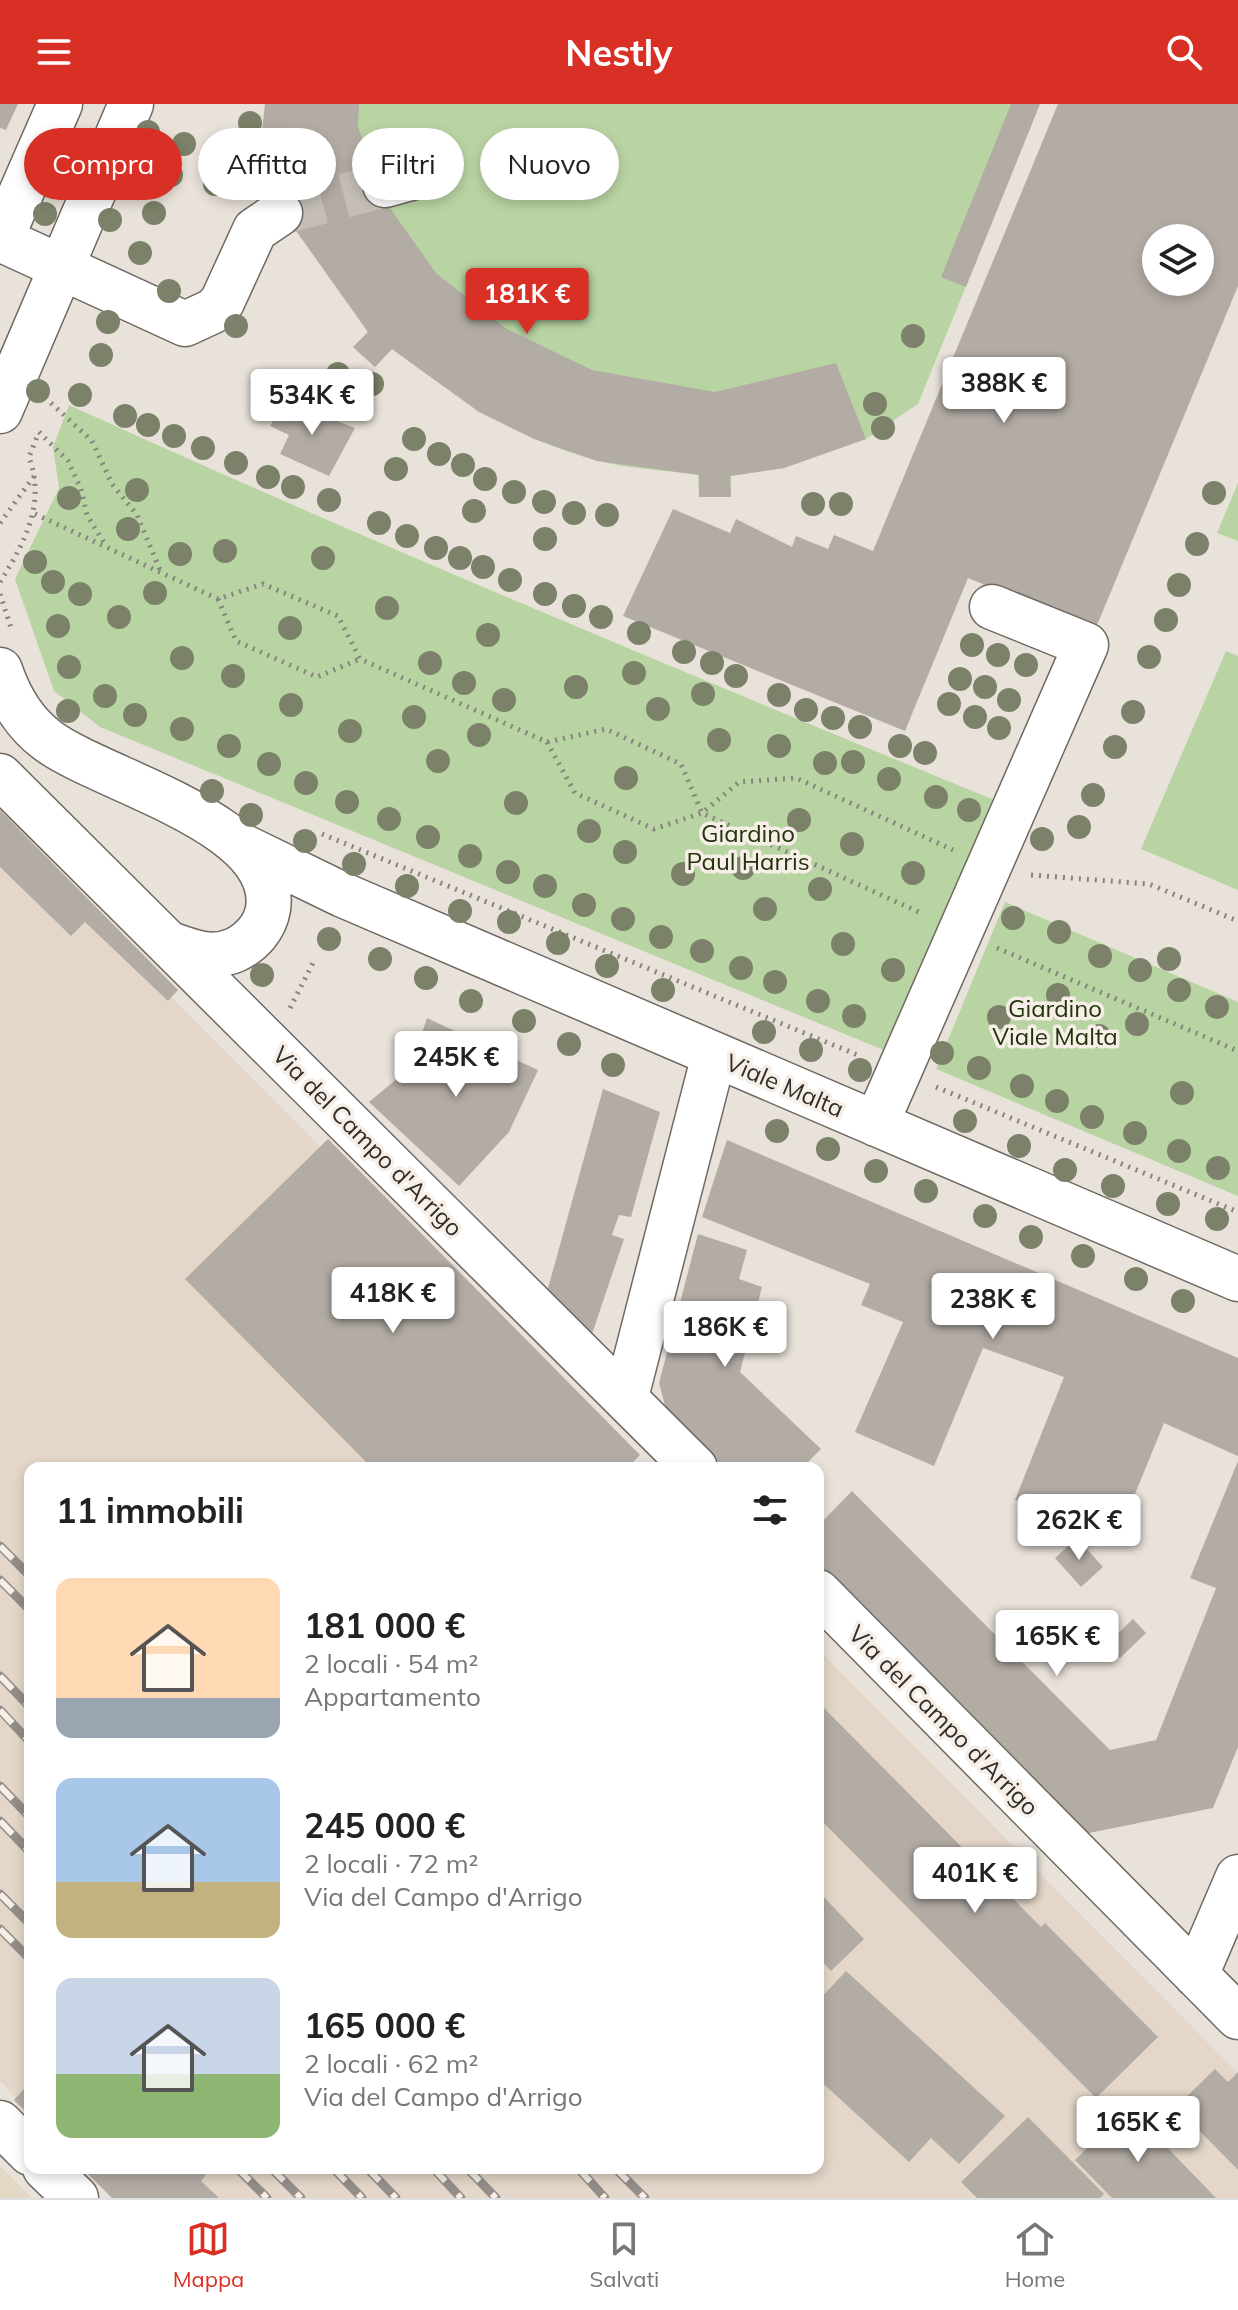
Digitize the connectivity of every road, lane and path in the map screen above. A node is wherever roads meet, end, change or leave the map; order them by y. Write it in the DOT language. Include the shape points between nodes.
graph roads {
  1 [pos="60,104"];
  2 [pos="131,104"];
  3 [pos="280,213"];
  4 [pos="0,240"];
  5 [pos="61,268"];
  6 [pos="51,403"];
  7 [pos="0,411"];
  8 [pos="39,432"];
  9 [pos="35,514"];
  10 [pos="0,523"];
  11 [pos="108,549"];
  12 [pos="160,572"];
  13 [pos="0,582"];
  14 [pos="0,594"];
  15 [pos="218,599"];
  16 [pos="992,607"];
  17 [pos="7,654"];
  18 [pos="360,659"];
  19 [pos="547,742"];
  20 [pos="0,776"];
  21 [pos="702,813"];
  22 [pos="319,833"];
  23 [pos="238,844"];
  24 [pos="963,854"];
  25 [pos="1019,875"];
  26 [pos="333,890"];
  27 [pos="1238,921"];
  28 [pos="260,929"];
  29 [pos="960,931"];
  30 [pos="170,944"];
  31 [pos="313,963"];
  32 [pos="287,1013"];
  33 [pos="244,1016"];
  34 [pos="1238,1051"];
  35 [pos="714,1055"];
  36 [pos="899,1072"];
  37 [pos="876,1124"];
  38 [pos="1238,1212"];
  39 [pos="1238,1279"];
  40 [pos="626,1397"];
  41 [pos="689,1462"];
  42 [pos="824,1598"];
  43 [pos="1238,1877"];
  44 [pos="1196,1975"];
  45 [pos="1238,2017"];
  46 [pos="0,2123"];
  47 [pos="24,2151"];
  1 -- 4 [label="street"];
  2 -- 5 [label="street"];
  3 -- 5 [label="street" via="255,230 222,302 185,324"];
  4 -- 5 [label="street"];
  5 -- 7 [label="street"];
  6 -- 12 [label="path" via="92,441 112,484 137,515"];
  8 -- 11 [label="path" via="68,461 87,515"];
  9 -- 10 [label="path" via="35,475"];
  9 -- 11 [label="path"];
  9 -- 13 [label="path"];
  11 -- 12 [label="path"];
  12 -- 15 [label="path"];
  14 -- 17 [label="path"];
  15 -- 18 [label="path" via="263,584 275,589 338,616"];
  15 -- 18 [label="path" via="236,641 317,677"];
  16 -- 29 [label="street" via="1086,645"];
  17 -- 23 [label="street" via="21,714 47,741 168,801"];
  18 -- 19 [label="path"];
  19 -- 21 [label="path" via="575,793 601,805 654,829"];
  19 -- 21 [label="path" via="606,729 681,764"];
  20 -- 30 [label="street, Via del Campo d'Arrigo"];
  21 -- 24 [label="path" via="739,782 796,778"];
  21 -- 29 [label="path"];
  22 -- 36 [label="path"];
  23 -- 26 [label="street, Viale Malta"];
  23 -- 28 [label="street" via="267,881 269,897"];
  25 -- 27 [label="path" via="1149,884"];
  26 -- 28 [label="street" via="298,893 276,907"];
  26 -- 35 [label="street, Viale Malta"];
  28 -- 30 [label="street" via="235,950 214,955"];
  28 -- 33 [label="street" via="236,974"];
  29 -- 34 [label="path"];
  29 -- 36 [label="street"];
  30 -- 33 [label="street, Via del Campo d'Arrigo"];
  31 -- 32 [label="path"];
  33 -- 40 [label="street, Via del Campo d'Arrigo"];
  35 -- 37 [label="street, Viale Malta"];
  35 -- 40 [label="street"];
  36 -- 37 [label="street"];
  36 -- 38 [label="path"];
  37 -- 39 [label="street, Viale Malta"];
  40 -- 41 [label="street, Via del Campo d'Arrigo"];
  42 -- 44 [label="street, Via del Campo d'Arrigo"];
  43 -- 44 [label="street"];
  44 -- 45 [label="street, Via del Campo d'Arrigo"];
  46 -- 47 [label="street"];
}
